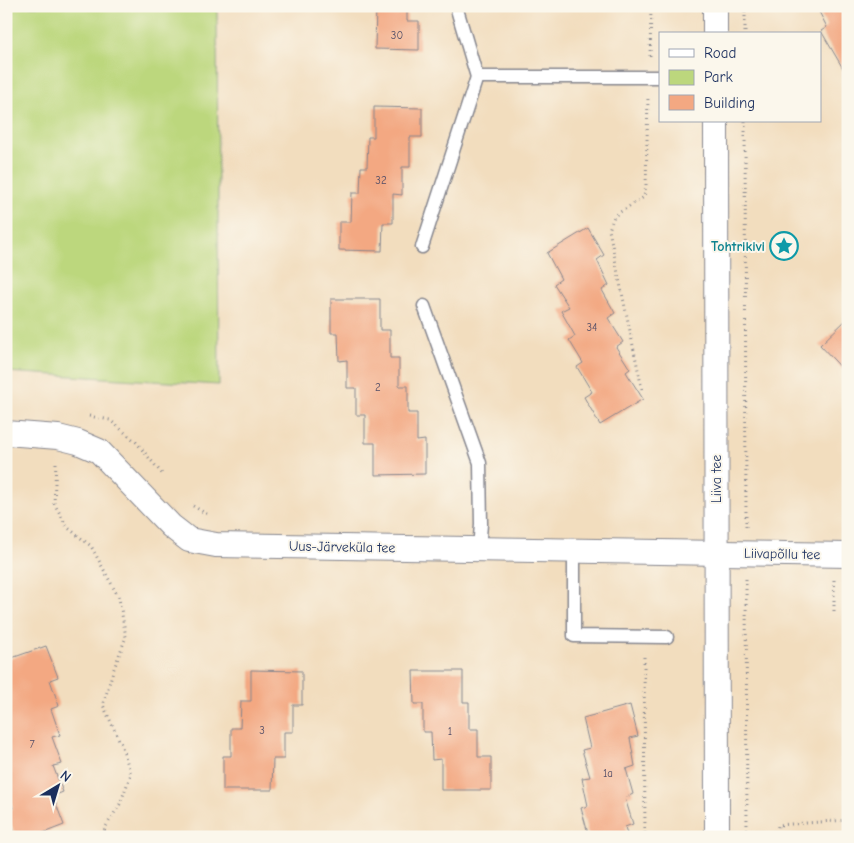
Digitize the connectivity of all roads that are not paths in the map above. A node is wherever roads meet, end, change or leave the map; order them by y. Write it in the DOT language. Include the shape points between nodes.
graph roads {
  1 [pos="456,6"];
  2 [pos="715,6"];
  3 [pos="716,32"];
  4 [pos="477,77"];
  5 [pos="655,77"];
  6 [pos="716,122"];
  7 [pos="422,247"];
  8 [pos="424,306"];
  9 [pos="6,434"];
  10 [pos="479,550"];
  11 [pos="574,551"];
  12 [pos="717,553"];
  13 [pos="848,555"];
  14 [pos="667,637"];
  15 [pos="717,837"];
  1 -- 4 [label="lane"];
  2 -- 3 [label="street"];
  4 -- 5 [label="lane"];
  4 -- 7 [label="lane"];
  6 -- 12 [label="street, Liiva tee"];
  8 -- 10 [label="lane" via="480,463"];
  9 -- 10 [label="street, Uus-Järveküla tee" via="58,437 99,451 171,526 189,540 216,545"];
  10 -- 11 [label="street, Uus-Järveküla tee"];
  11 -- 12 [label="street, Uus-Järveküla tee"];
  11 -- 14 [label="lane" via="574,636"];
  12 -- 13 [label="street, Liivapõllu tee"];
  12 -- 15 [label="street, Liiva tee"];
}
